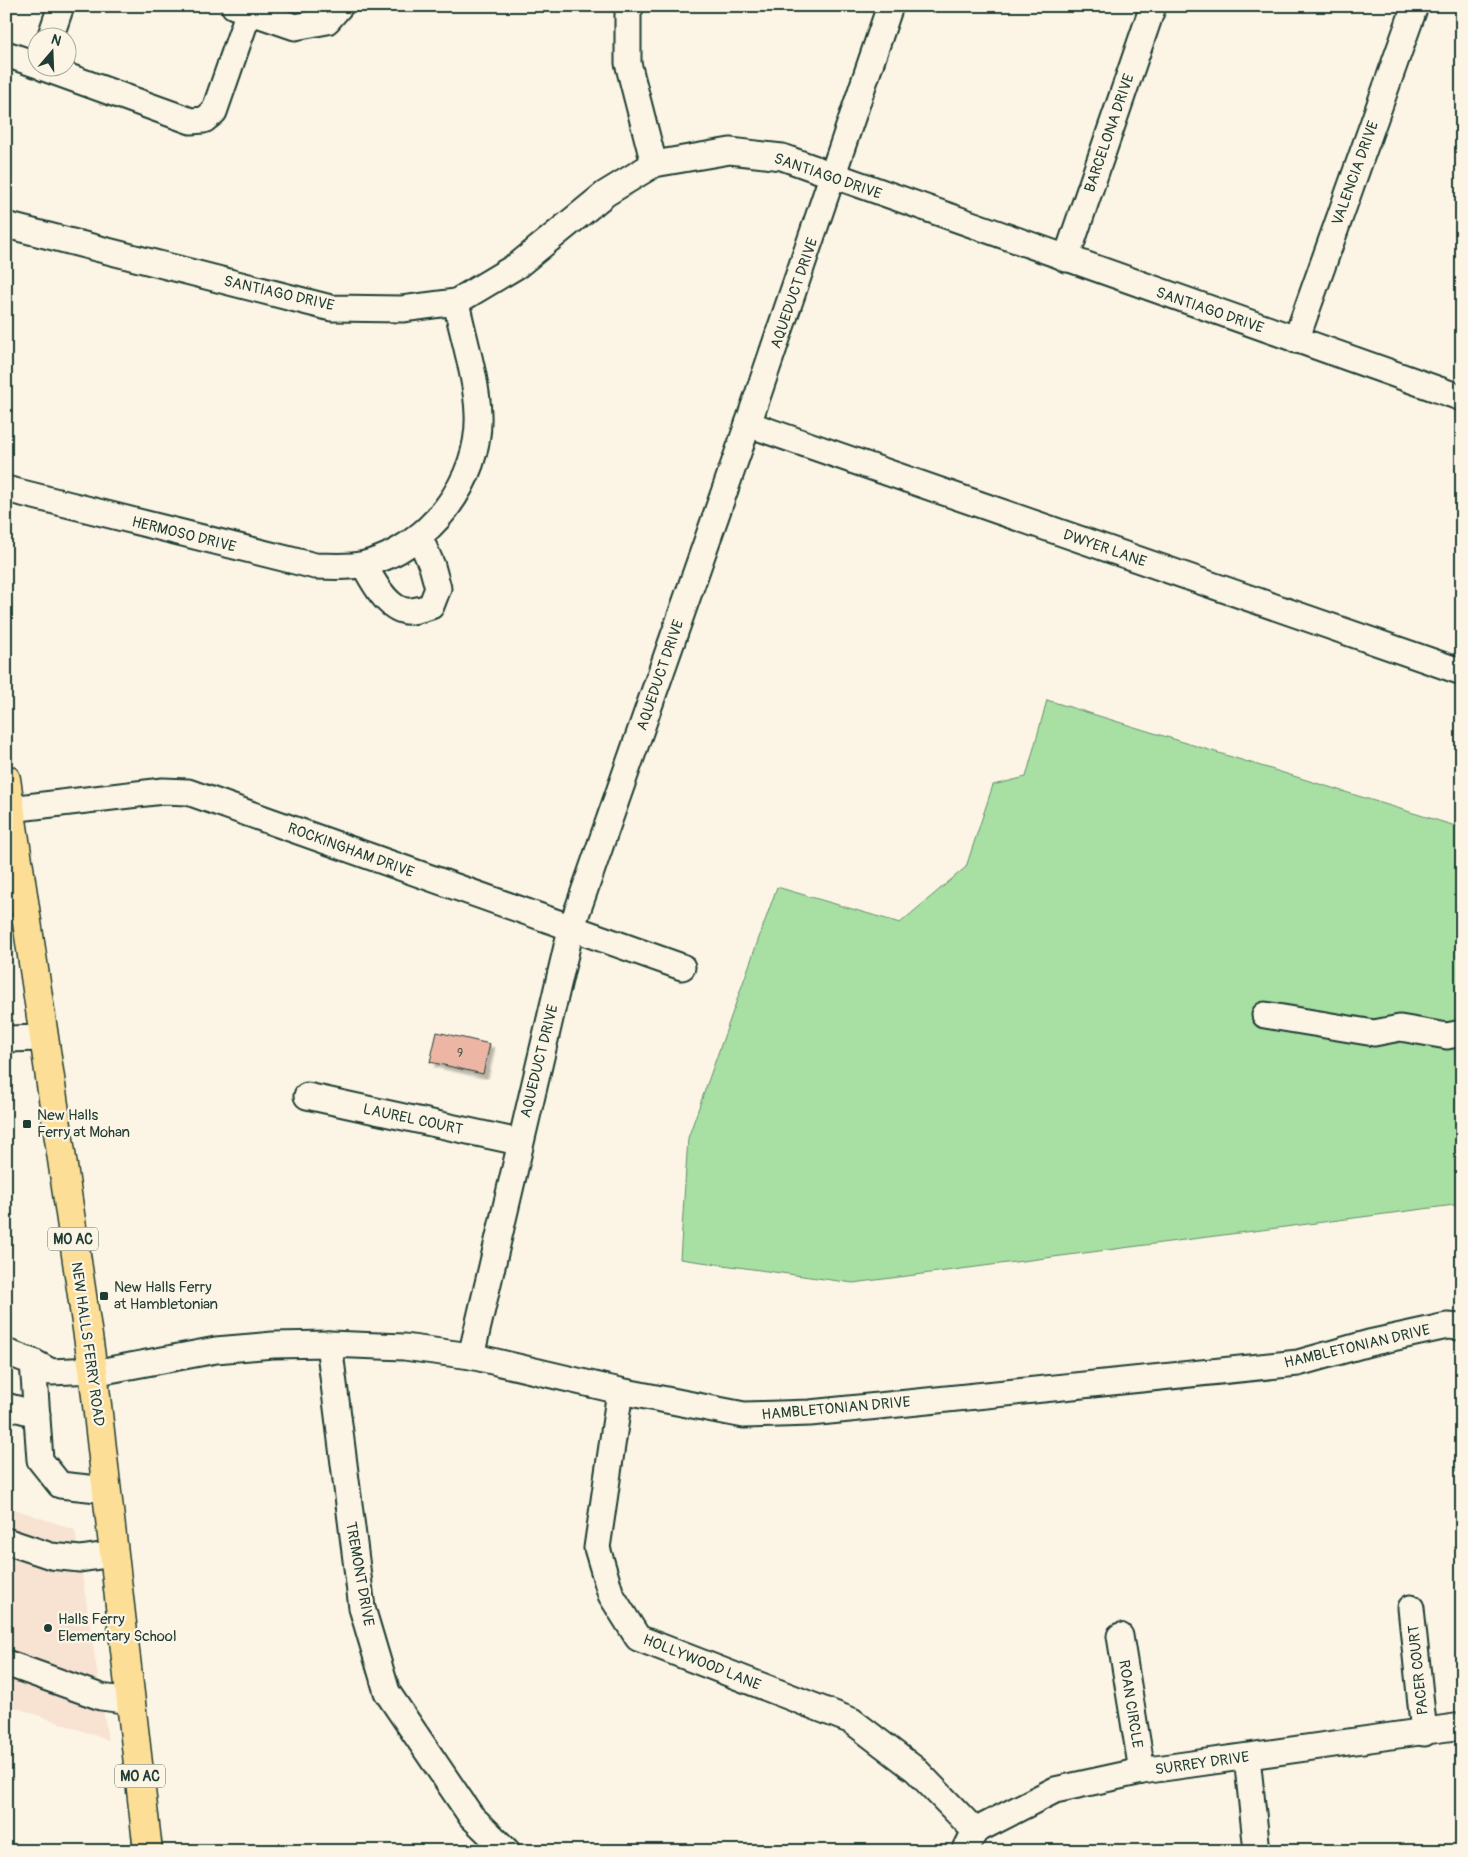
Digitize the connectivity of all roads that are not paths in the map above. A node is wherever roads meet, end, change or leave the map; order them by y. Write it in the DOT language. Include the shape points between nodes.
graph roads {
  1 [pos="61,6"];
  2 [pos="340,6"];
  3 [pos="631,6"];
  4 [pos="890,6"];
  5 [pos="1153,6"];
  6 [pos="1415,6"];
  7 [pos="242,9"];
  8 [pos="53,28"];
  9 [pos="6,54"];
  10 [pos="28,62"];
  11 [pos="72,78"];
  12 [pos="654,164"];
  13 [pos="834,177"];
  14 [pos="6,225"];
  15 [pos="1066,259"];
  16 [pos="456,302"];
  17 [pos="1296,340"];
  18 [pos="1462,398"];
  19 [pos="748,424"];
  20 [pos="6,489"];
  21 [pos="419,536"];
  22 [pos="364,565"];
  23 [pos="1462,672"];
  24 [pos="6,779"];
  25 [pos="10,809"];
  26 [pos="571,929"];
  27 [pos="682,967"];
  28 [pos="1265,1015"];
  29 [pos="1462,1033"];
  30 [pos="43,1038"];
  31 [pos="6,1039"];
  32 [pos="307,1096"];
  33 [pos="519,1142"];
  34 [pos="1462,1327"];
  35 [pos="329,1344"];
  36 [pos="6,1352"];
  37 [pos="471,1356"];
  38 [pos="33,1362"];
  39 [pos="93,1372"];
  40 [pos="620,1391"];
  41 [pos="6,1406"];
  42 [pos="37,1414"];
  43 [pos="107,1490"];
  44 [pos="6,1541"];
  45 [pos="114,1554"];
  46 [pos="1411,1608"];
  47 [pos="1120,1636"];
  48 [pos="6,1663"];
  49 [pos="131,1701"];
  50 [pos="1462,1726"];
  51 [pos="1424,1733"];
  52 [pos="1247,1756"];
  53 [pos="1142,1771"];
  54 [pos="970,1841"];
  55 [pos="148,1851"];
  56 [pos="507,1851"];
  57 [pos="1257,1851"];
  1 -- 8 [label="street"];
  2 -- 7 [label="street" via="326,21 295,27"];
  3 -- 12 [label="street" via="628,14 628,63"];
  4 -- 13 [label="street, AQUEDUCT DRIVE"];
  5 -- 15 [label="street, BARCELONA DRIVE"];
  6 -- 17 [label="street, VALENCIA DRIVE"];
  7 -- 11 [label="street" via="214,112 204,120 191,121"];
  9 -- 10 [label="street"];
  12 -- 13 [label="street, SANTIAGO DRIVE" via="730,151 782,157"];
  12 -- 16 [label="street, SANTIAGO DRIVE" via="605,194 518,265"];
  13 -- 15 [label="street, SANTIAGO DRIVE"];
  13 -- 19 [label="street, AQUEDUCT DRIVE"];
  14 -- 16 [label="street, SANTIAGO DRIVE" via="331,308 402,309"];
  15 -- 17 [label="street, SANTIAGO DRIVE"];
  16 -- 21 [label="street, HERMOSO DRIVE" via="478,414 476,446 464,481 436,522"];
  17 -- 18 [label="street, SANTIAGO DRIVE"];
  19 -- 23 [label="street, DWYER LANE"];
  19 -- 26 [label="street, AQUEDUCT DRIVE"];
  20 -- 22 [label="street, HERMOSO DRIVE" via="315,566"];
  21 -- 22 [label="street, HERMOSO DRIVE" via="399,551"];
  21 -- 22 [label="street" via="438,588 431,606 410,612 394,605 380,593"];
  24 -- 25 [label="main road, NEW HALLS FERRY ROAD / MO AC"];
  25 -- 26 [label="street, ROCKINGHAM DRIVE" via="164,791 188,792"];
  25 -- 30 [label="main road, NEW HALLS FERRY ROAD / MO AC"];
  26 -- 27 [label="street, ROCKINGHAM DRIVE"];
  26 -- 33 [label="street, AQUEDUCT DRIVE"];
  28 -- 29 [label="street" via="1374,1033 1400,1028 1447,1036"];
  30 -- 31 [label="street"];
  30 -- 39 [label="main road, NEW HALLS FERRY ROAD / MO AC"];
  32 -- 33 [label="street, LAUREL COURT"];
  33 -- 37 [label="street, AQUEDUCT DRIVE"];
  34 -- 40 [label="street, HAMBLETONIAN DRIVE" via="1447,1326 1369,1343 1298,1363 810,1413 744,1415"];
  35 -- 37 [label="street, HAMBLETONIAN DRIVE" via="404,1347"];
  35 -- 39 [label="street, HAMBLETONIAN DRIVE" via="216,1350"];
  35 -- 56 [label="street, TREMONT DRIVE" via="362,1608 387,1692 471,1816"];
  36 -- 38 [label="street, HAMBLETONIAN DRIVE"];
  37 -- 40 [label="street, HAMBLETONIAN DRIVE"];
  38 -- 39 [label="street, HAMBLETONIAN DRIVE" via="51,1372"];
  38 -- 42 [label="street"];
  39 -- 43 [label="main road, NEW HALLS FERRY ROAD / MO AC"];
  40 -- 54 [label="street, HOLLYWOOD LANE" via="597,1548 611,1595 638,1638 852,1721 916,1770"];
  41 -- 42 [label="street"];
  42 -- 43 [label="street" via="40,1460 60,1485"];
  43 -- 45 [label="main road, NEW HALLS FERRY ROAD / MO AC"];
  44 -- 45 [label="street" via="51,1556 80,1559"];
  45 -- 49 [label="main road, NEW HALLS FERRY ROAD / MO AC"];
  46 -- 51 [label="street, PACER COURT"];
  47 -- 53 [label="street, ROAN CIRCLE"];
  48 -- 49 [label="street" via="101,1697"];
  49 -- 55 [label="main road, NEW HALLS FERRY ROAD / MO AC"];
  50 -- 51 [label="street, SURREY DRIVE"];
  51 -- 52 [label="street, SURREY DRIVE"];
  52 -- 53 [label="street, SURREY DRIVE"];
  52 -- 57 [label="street"];
  53 -- 54 [label="street, SURREY DRIVE" via="1055,1790"];
}
